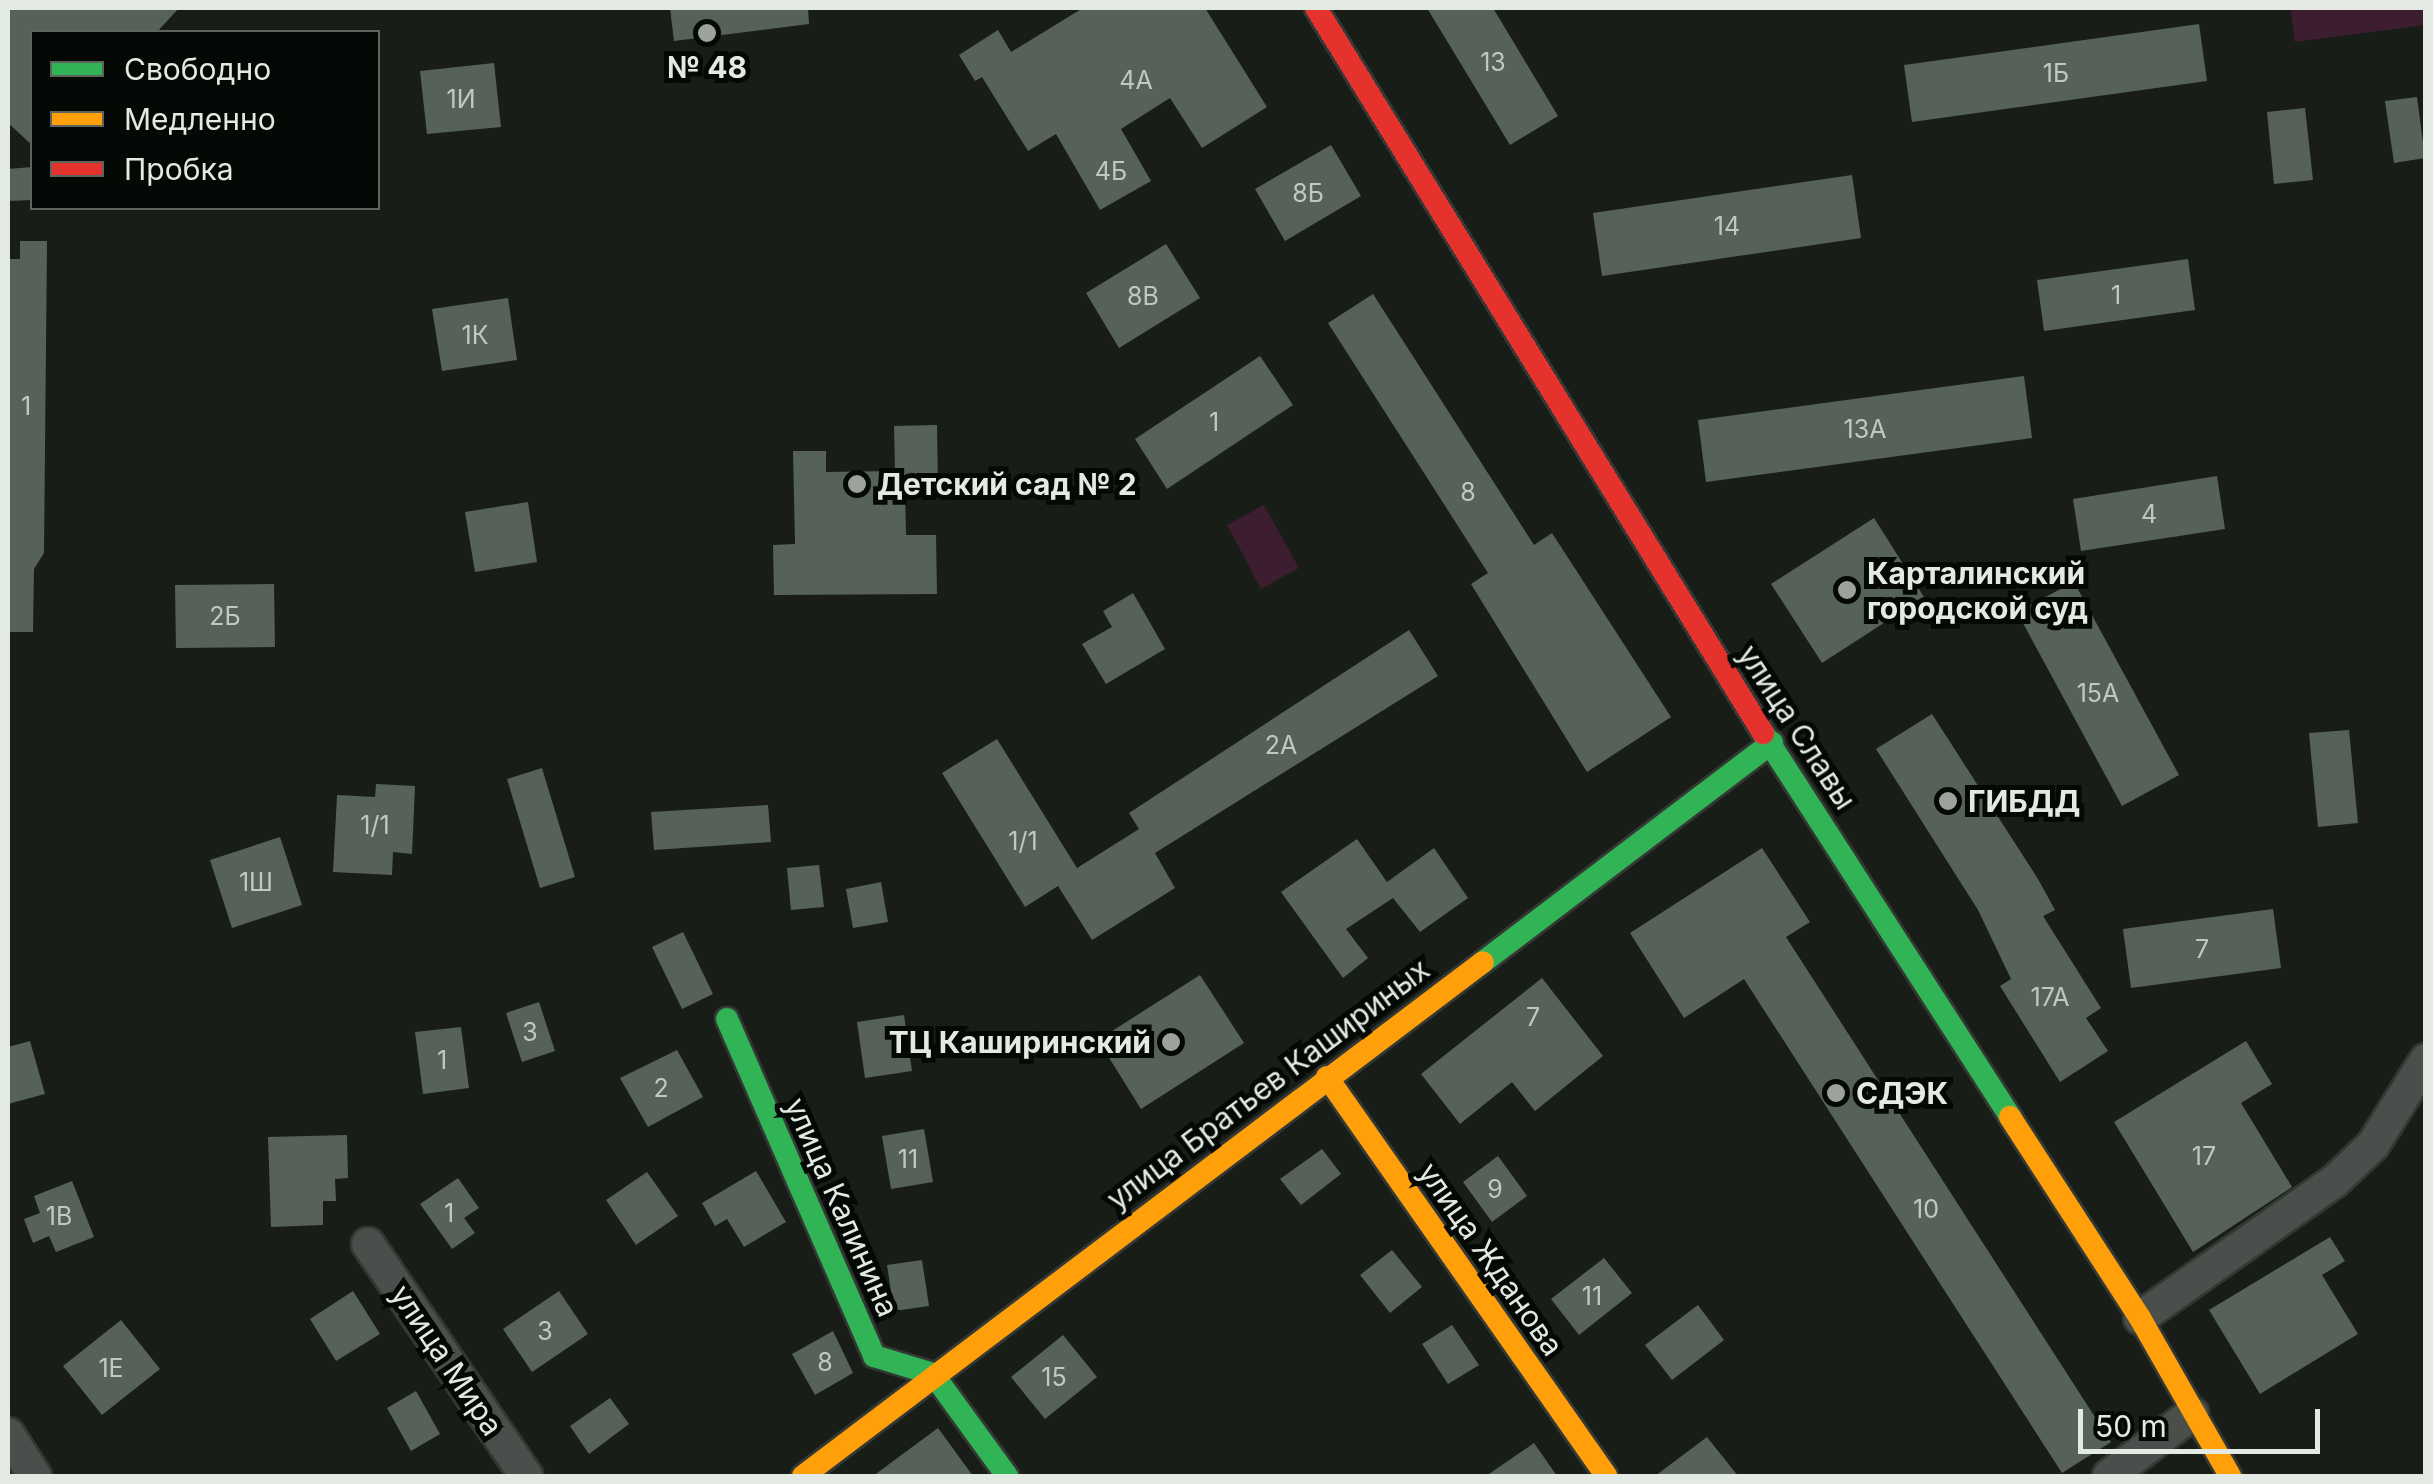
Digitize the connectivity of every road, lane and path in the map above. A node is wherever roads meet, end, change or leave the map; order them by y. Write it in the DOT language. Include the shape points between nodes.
graph roads {
  1 [pos="1316,8"];
  2 [pos="1772,743"];
  3 [pos="727,1019"];
  4 [pos="2426,1060"];
  5 [pos="1327,1077"];
  6 [pos="368,1244"];
  7 [pos="2140,1318"];
  8 [pos="933,1374"];
  9 [pos="2192,1414"];
  10 [pos="8,1434"];
  11 [pos="35,1476"];
  12 [pos="526,1476"];
  13 [pos="803,1476"];
  14 [pos="1007,1476"];
  15 [pos="1606,1476"];
  16 [pos="2108,1476"];
  17 [pos="2230,1476"];
  1 -- 2 [label="main road, улица Славы"];
  2 -- 5 [label="main road, улица Братьев Кашириных"];
  2 -- 7 [label="main road, улица Славы"];
  3 -- 8 [label="main road, улица Калинина" via="874,1356"];
  4 -- 7 [label="street" via="2374,1145 2334,1182"];
  5 -- 8 [label="main road, улица Братьев Кашириных"];
  5 -- 15 [label="main road, улица Жданова"];
  6 -- 12 [label="street, улица Мира"];
  7 -- 9 [label="main road, улица Славы"];
  8 -- 13 [label="main road, улица Братьев Кашириных"];
  8 -- 14 [label="main road"];
  9 -- 16 [label="street"];
  9 -- 17 [label="main road, улица Славы"];
  10 -- 11 [label="street"];
}
